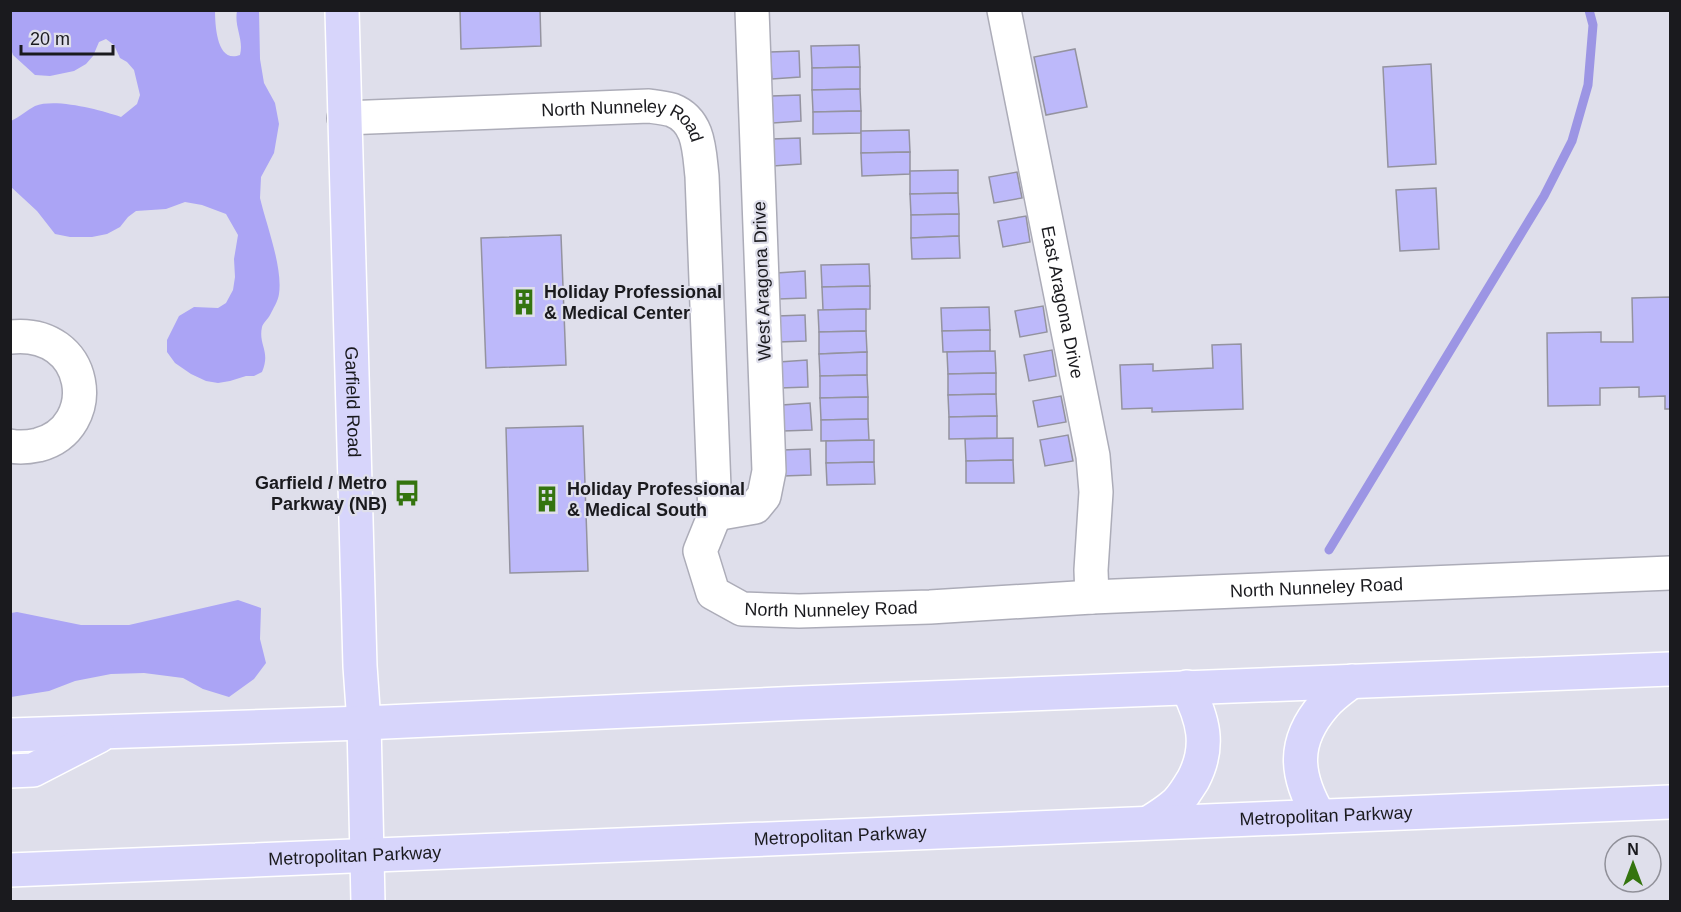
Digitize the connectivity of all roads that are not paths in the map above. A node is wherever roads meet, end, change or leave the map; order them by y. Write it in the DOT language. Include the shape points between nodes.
graph roads {
  1 [pos="342,10"];
  2 [pos="752,10"];
  3 [pos="1004,10"];
  4 [pos="344,118"];
  5 [pos="10,337"];
  6 [pos="10,446"];
  7 [pos="715,514"];
  8 [pos="1671,573"];
  9 [pos="1092,597"];
  10 [pos="1671,669"];
  11 [pos="1352,681"];
  12 [pos="1187,687"];
  13 [pos="364,723"];
  14 [pos="109,731"];
  15 [pos="10,735"];
  16 [pos="10,771"];
  17 [pos="1671,801"];
  18 [pos="1319,816"];
  19 [pos="1150,822"];
  20 [pos="366,855"];
  21 [pos="10,870"];
  22 [pos="368,902"];
  1 -- 4 [label="main road, Garfield Road"];
  2 -- 7 [label="street, West Aragona Drive" via="769,471 764,496 755,507"];
  3 -- 9 [label="street, East Aragona Drive" via="1093,456 1096,492"];
  4 -- 7 [label="street, North Nunneley Road" via="649,106 687,118 697,138 702,176"];
  4 -- 13 [label="main road, Garfield Road"];
  5 -- 6 [label="street" via="28,335 58,347 70,359 80,390 71,422 60,434 30,447"];
  7 -- 9 [label="street, North Nunneley Road" via="700,551 713,593 742,609 799,612 918,608"];
  8 -- 9 [label="street, North Nunneley Road"];
  10 -- 11 [label="main road"];
  11 -- 12 [label="main road"];
  11 -- 18 [label="main road" via="1325,703 1302,743 1299,761 1303,779"];
  12 -- 13 [label="main road"];
  12 -- 19 [label="main road" via="1203,730 1203,753 1187,790 1175,805"];
  13 -- 14 [label="main road"];
  13 -- 20 [label="main road, Garfield Road"];
  14 -- 15 [label="main road"];
  14 -- 16 [label="main road" via="33,770"];
  17 -- 18 [label="main road, Metropolitan Parkway"];
  18 -- 19 [label="main road, Metropolitan Parkway"];
  19 -- 20 [label="main road, Metropolitan Parkway"];
  20 -- 21 [label="main road, Metropolitan Parkway"];
  20 -- 22 [label="main road, Garfield Road"];
}
